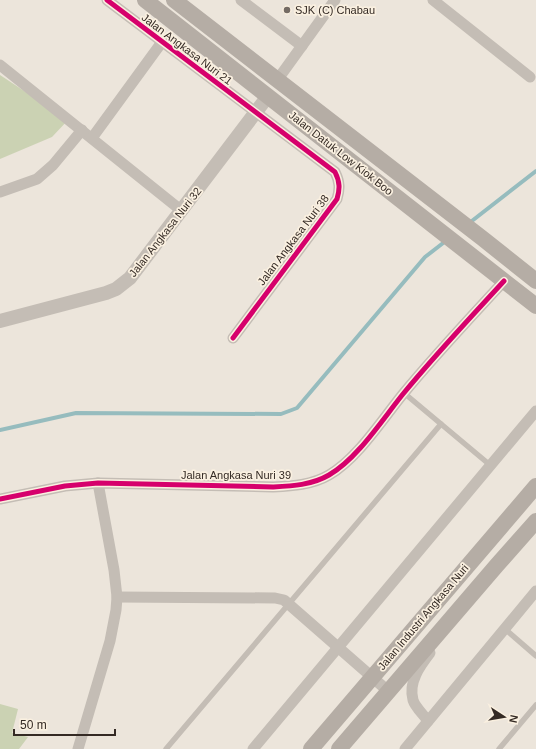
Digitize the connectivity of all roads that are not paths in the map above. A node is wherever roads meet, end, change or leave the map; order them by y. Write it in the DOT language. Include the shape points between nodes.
graph roads {
  1 [pos="107,0"];
  2 [pos="145,0"];
  3 [pos="174,0"];
  4 [pos="241,0"];
  5 [pos="335,0"];
  6 [pos="433,0"];
  7 [pos="162,42"];
  8 [pos="302,46"];
  9 [pos="0,65"];
  10 [pos="530,77"];
  11 [pos="278,79"];
  12 [pos="268,96"];
  13 [pos="255,113"];
  14 [pos="82,130"];
  15 [pos="92,138"];
  16 [pos="0,192"];
  17 [pos="182,211"];
  18 [pos="504,281"];
  19 [pos="536,281"];
  20 [pos="536,306"];
  21 [pos="0,321"];
  22 [pos="233,338"];
  23 [pos="404,393"];
  24 [pos="536,411"];
  25 [pos="441,424"];
  26 [pos="490,465"];
  27 [pos="98,483"];
  28 [pos="536,486"];
  29 [pos="0,499"];
  30 [pos="536,521"];
  31 [pos="497,565"];
  32 [pos="536,591"];
  33 [pos="117,597"];
  34 [pos="288,604"];
  35 [pos="505,629"];
  36 [pos="338,647"];
  37 [pos="536,656"];
  38 [pos="372,677"];
  39 [pos="388,692"];
  40 [pos="536,705"];
  41 [pos="428,720"];
  42 [pos="78,749"];
  43 [pos="166,749"];
  44 [pos="252,749"];
  45 [pos="311,749"];
  46 [pos="339,749"];
  47 [pos="405,749"];
  48 [pos="499,749"];
  1 -- 7 [label="street, Jalan Angkasa Nuri 21"];
  2 -- 12 [label="main road, Jalan Datuk Low Kiok Boo"];
  3 -- 11 [label="main road, Jalan Datuk Low Kiok Boo"];
  4 -- 8 [label="street"];
  5 -- 8 [label="street"];
  6 -- 10 [label="street"];
  7 -- 13 [label="street, Jalan Angkasa Nuri 21"];
  7 -- 15 [label="street"];
  8 -- 11 [label="street"];
  9 -- 14 [label="street"];
  11 -- 19 [label="main road, Jalan Datuk Low Kiok Boo"];
  12 -- 13 [label="street, Jalan Angkasa Nuri 32"];
  12 -- 18 [label="main road, Jalan Datuk Low Kiok Boo"];
  13 -- 17 [label="street, Jalan Angkasa Nuri 32"];
  13 -- 22 [label="street, Jalan Angkasa Nuri 38" via="335,172 339,180 339,190 337,199"];
  14 -- 15 [label="street"];
  14 -- 16 [label="street" via="53,165 36,179"];
  15 -- 17 [label="street"];
  17 -- 21 [label="street, Jalan Angkasa Nuri 32" via="130,278 116,288 106,293"];
  18 -- 20 [label="main road, Jalan Datuk Low Kiok Boo"];
  18 -- 23 [label="street, Jalan Angkasa Nuri 39"];
  23 -- 25 [label="lane"];
  23 -- 27 [label="street, Jalan Angkasa Nuri 39" via="368,439 341,467 317,481 297,486 273,487"];
  24 -- 26 [label="street"];
  25 -- 26 [label="lane"];
  25 -- 34 [label="lane"];
  26 -- 36 [label="street"];
  27 -- 29 [label="street, Jalan Angkasa Nuri 39" via="65,486"];
  27 -- 33 [label="street"];
  28 -- 38 [label="main road, Jalan Industri Angkasa Nuri"];
  30 -- 31 [label="main road, Jalan Industri Angkasa Nuri"];
  31 -- 39 [label="main road, Jalan Industri Angkasa Nuri"];
  31 -- 41 [label="street" via="426,658 415,677 413,701"];
  32 -- 35 [label="street"];
  33 -- 34 [label="street" via="275,598"];
  33 -- 42 [label="street" via="114,626"];
  34 -- 36 [label="street"];
  34 -- 43 [label="lane"];
  35 -- 37 [label="lane"];
  35 -- 41 [label="street"];
  36 -- 38 [label="street"];
  36 -- 44 [label="street"];
  38 -- 39 [label="street"];
  38 -- 45 [label="main road, Jalan Industri Angkasa Nuri"];
  39 -- 46 [label="main road, Jalan Industri Angkasa Nuri"];
  40 -- 48 [label="lane"];
  41 -- 47 [label="street"];
}
